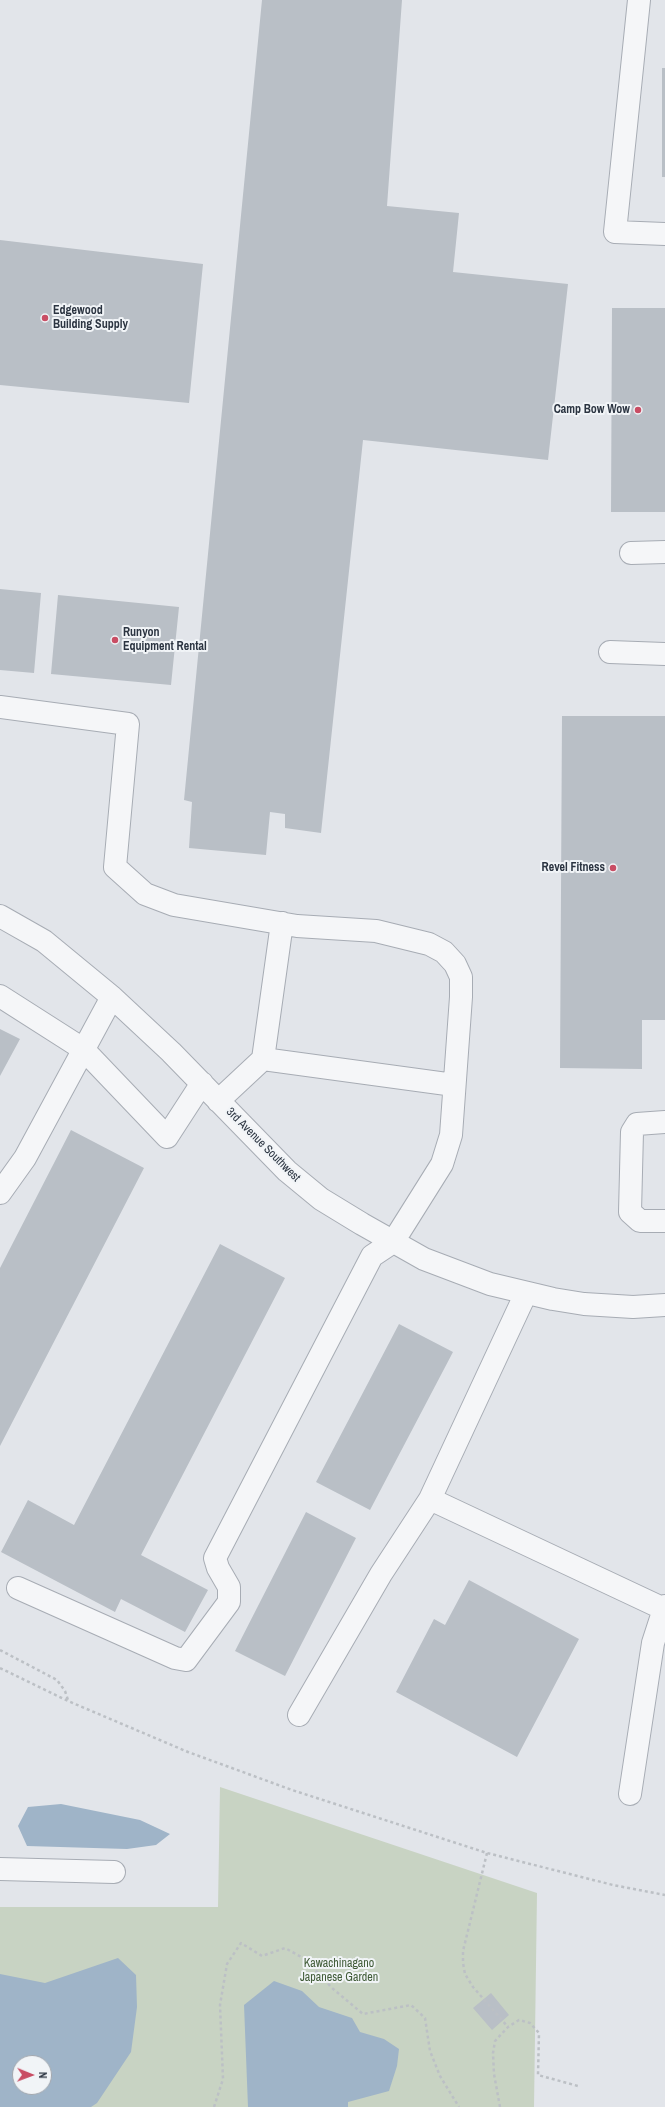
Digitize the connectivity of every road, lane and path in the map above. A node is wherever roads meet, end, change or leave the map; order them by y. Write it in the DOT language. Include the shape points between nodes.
graph roads {
  1 [pos="639,0"];
  2 [pos="665,234"];
  3 [pos="632,552"];
  4 [pos="665,552"];
  5 [pos="610,652"];
  6 [pos="665,654"];
  7 [pos="0,707"];
  8 [pos="0,916"];
  9 [pos="282,923"];
  10 [pos="0,996"];
  11 [pos="112,997"];
  12 [pos="82,1049"];
  13 [pos="263,1059"];
  14 [pos="202,1083"];
  15 [pos="454,1085"];
  16 [pos="218,1100"];
  17 [pos="665,1122"];
  18 [pos="0,1193"];
  19 [pos="665,1221"];
  20 [pos="393,1242"];
  21 [pos="526,1293"];
  22 [pos="665,1304"];
  23 [pos="430,1499"];
  24 [pos="18,1588"];
  25 [pos="665,1607"];
  26 [pos="0,1650"];
  27 [pos="0,1668"];
  28 [pos="68,1701"];
  29 [pos="299,1715"];
  30 [pos="630,1794"];
  31 [pos="487,1853"];
  32 [pos="0,1869"];
  33 [pos="114,1872"];
  34 [pos="665,1895"];
  35 [pos="508,2027"];
  36 [pos="578,2086"];
  37 [pos="214,2107"];
  38 [pos="459,2107"];
  39 [pos="500,2107"];
  1 -- 2 [label="street" via="615,232"];
  3 -- 4 [label="street"];
  5 -- 6 [label="street"];
  7 -- 9 [label="street" via="128,724 115,867 145,894 174,905"];
  8 -- 11 [label="street, 3rd Avenue Southwest" via="44,941"];
  9 -- 13 [label="street"];
  9 -- 15 [label="street" via="376,931 429,944 444,952 455,964 461,977 462,997"];
  10 -- 12 [label="street"];
  11 -- 12 [label="street"];
  11 -- 14 [label="street, 3rd Avenue Southwest"];
  12 -- 14 [label="street" via="167,1137"];
  12 -- 18 [label="street" via="24,1158"];
  13 -- 15 [label="street"];
  13 -- 16 [label="street"];
  14 -- 16 [label="street, 3rd Avenue Southwest"];
  15 -- 20 [label="street" via="450,1135 442,1164"];
  16 -- 20 [label="street, 3rd Avenue Southwest" via="287,1172 321,1199"];
  17 -- 19 [label="street" via="637,1124 632,1132 630,1212 640,1221"];
  20 -- 21 [label="street, 3rd Avenue Southwest" via="424,1259 490,1284"];
  20 -- 24 [label="street" via="372,1256 215,1558 229,1587 229,1602 186,1660 175,1658"];
  21 -- 22 [label="street, 3rd Avenue Southwest" via="584,1304 633,1307"];
  21 -- 23 [label="street"];
  23 -- 25 [label="street"];
  23 -- 29 [label="street" via="381,1574"];
  25 -- 30 [label="street" via="653,1643"];
  26 -- 28 [label="path" via="58,1680"];
  27 -- 28 [label="path"];
  28 -- 31 [label="path" via="188,1752 292,1790"];
  31 -- 34 [label="path" via="613,1885"];
  31 -- 35 [label="path" via="463,1951 465,1974"];
  32 -- 33 [label="street"];
  35 -- 36 [label="path" via="519,2020 530,2023 539,2033 538,2075"];
  35 -- 39 [label="path" via="495,2041 493,2053"];
  37 -- 38 [label="path" via="223,2079 220,2005 227,1964 241,1943 262,1956 285,1948 306,1959 332,1988 363,2014 411,2005 425,2018 430,2051 440,2076"];
}
